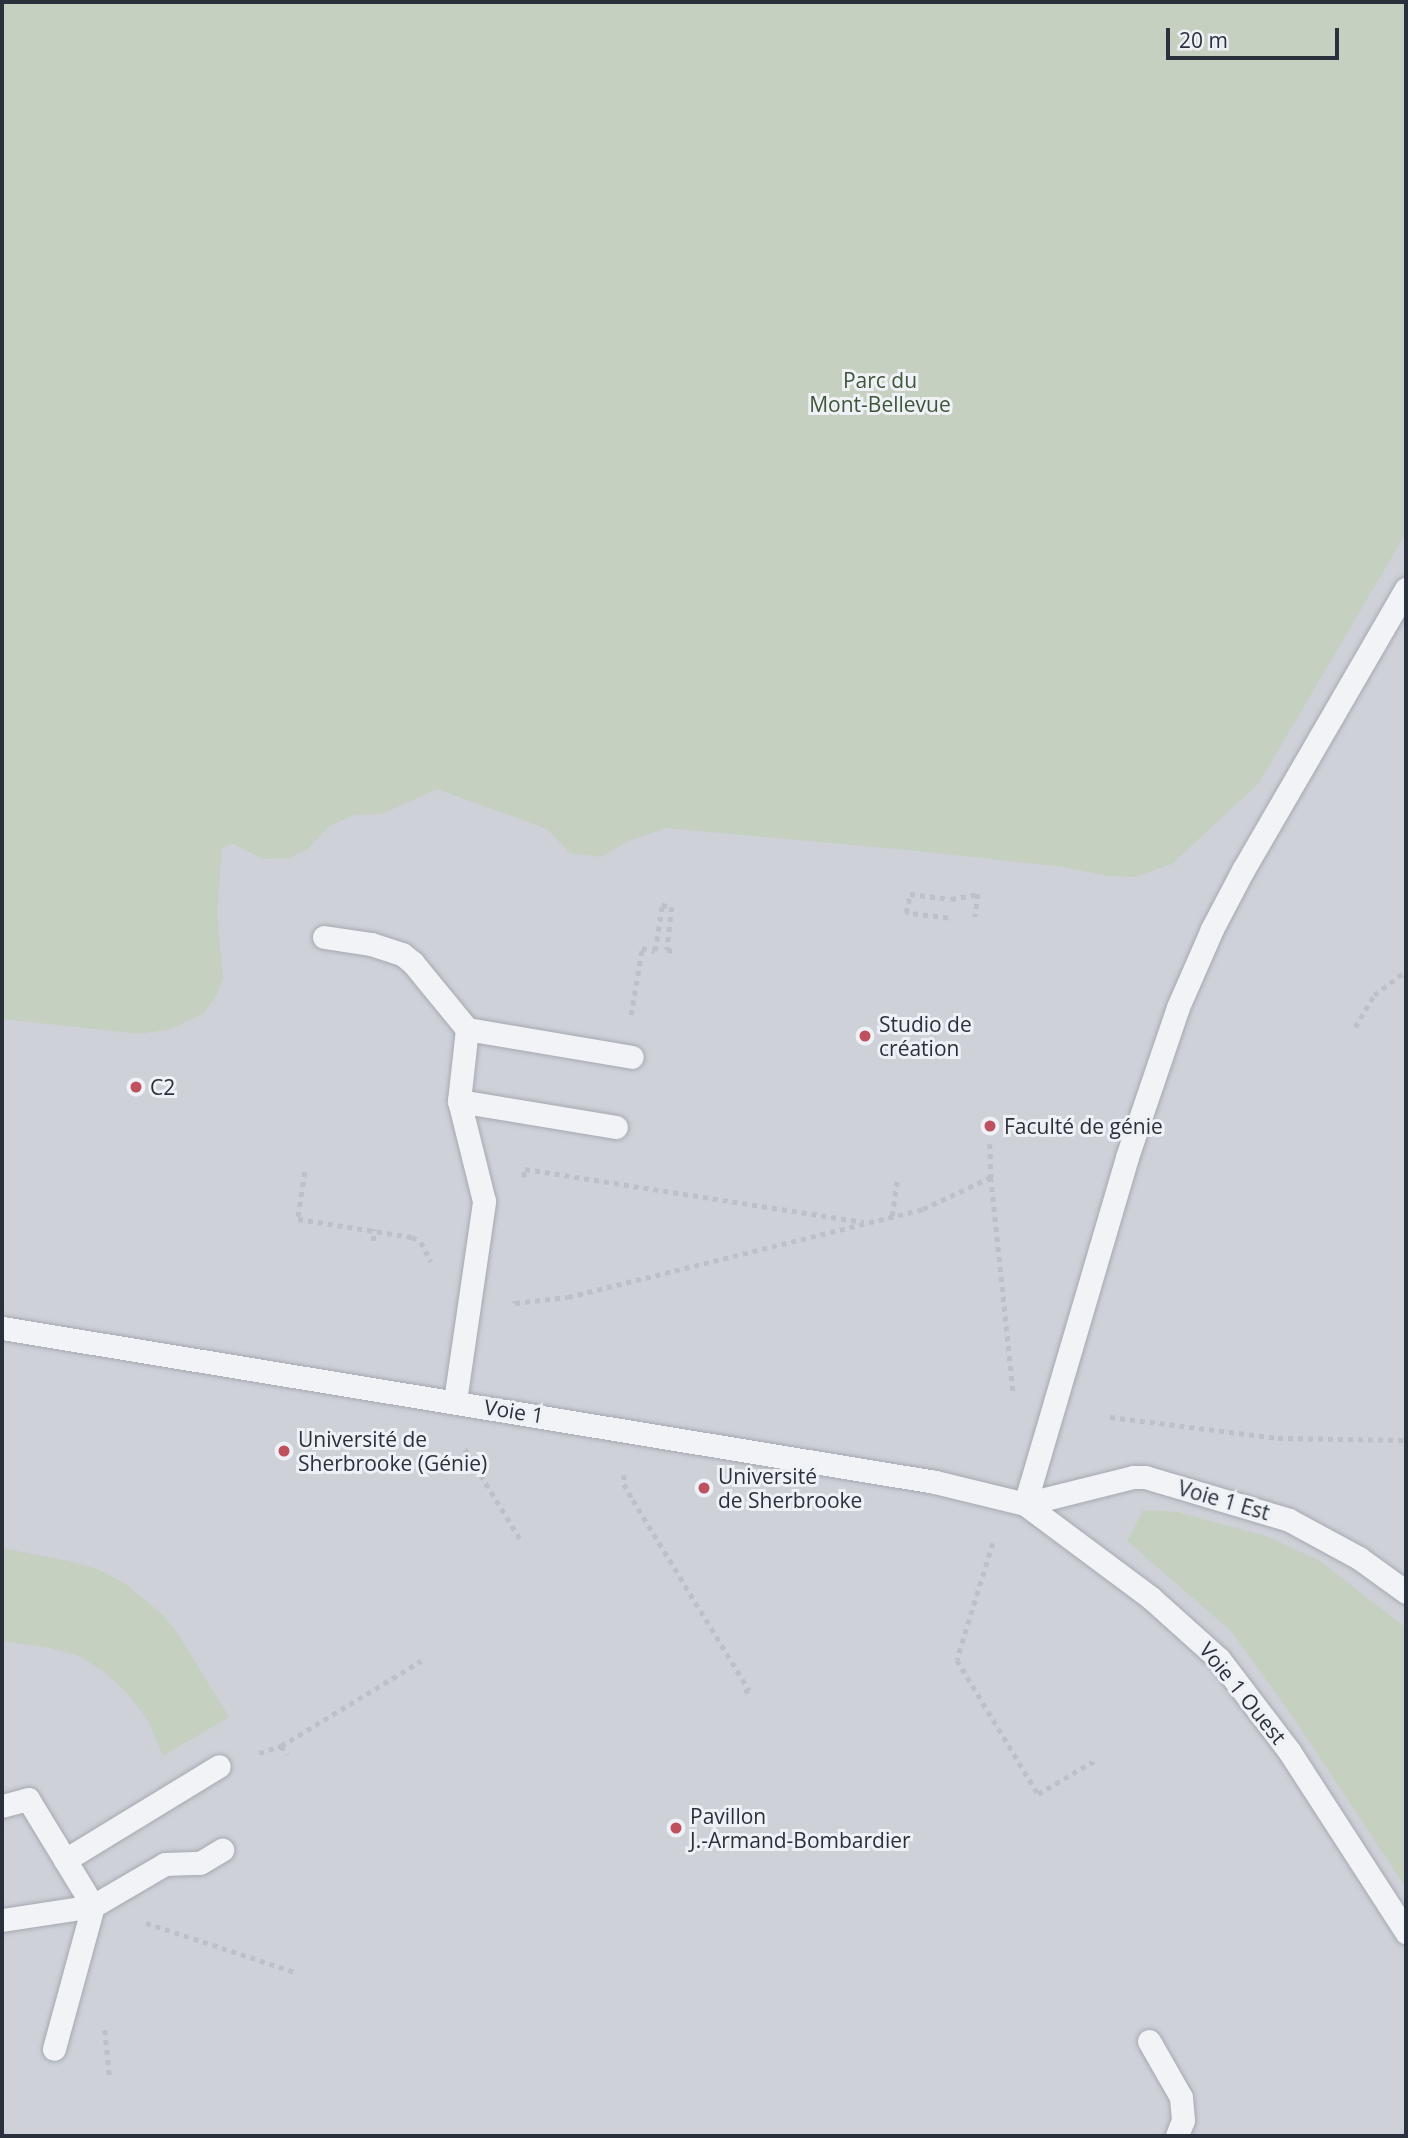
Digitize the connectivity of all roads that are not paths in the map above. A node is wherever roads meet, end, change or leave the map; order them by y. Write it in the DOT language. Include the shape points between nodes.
graph roads {
  1 [pos="1406,589"];
  2 [pos="324,937"];
  3 [pos="467,1029"];
  4 [pos="632,1057"];
  5 [pos="459,1101"];
  6 [pos="615,1127"];
  7 [pos="2,1328"];
  8 [pos="454,1401"];
  9 [pos="1025,1504"];
  10 [pos="1406,1592"];
  11 [pos="219,1766"];
  12 [pos="2,1806"];
  13 [pos="222,1850"];
  14 [pos="65,1860"];
  15 [pos="93,1906"];
  16 [pos="2,1920"];
  17 [pos="1406,1932"];
  18 [pos="1149,2041"];
  19 [pos="54,2049"];
  20 [pos="1177,2136"];
  1 -- 9 [label="lane" via="1224,904 1178,1007 1119,1182"];
  2 -- 3 [label="lane" via="402,954"];
  3 -- 4 [label="lane"];
  3 -- 5 [label="lane"];
  5 -- 6 [label="lane"];
  5 -- 8 [label="lane" via="484,1200"];
  7 -- 8 [label="lane, Voie 1"];
  8 -- 9 [label="lane, Voie 1" via="935,1482"];
  9 -- 10 [label="lane, Voie 1 Est" via="1145,1477 1289,1520 1359,1558"];
  9 -- 17 [label="lane, Voie 1 Ouest" via="1152,1598 1219,1659 1289,1751"];
  11 -- 14 [label="lane"];
  12 -- 14 [label="lane" via="28,1798"];
  13 -- 15 [label="lane" via="200,1863 165,1864"];
  14 -- 15 [label="lane"];
  15 -- 16 [label="lane"];
  15 -- 19 [label="lane"];
  18 -- 20 [label="lane" via="1181,2097 1183,2120"];
}
